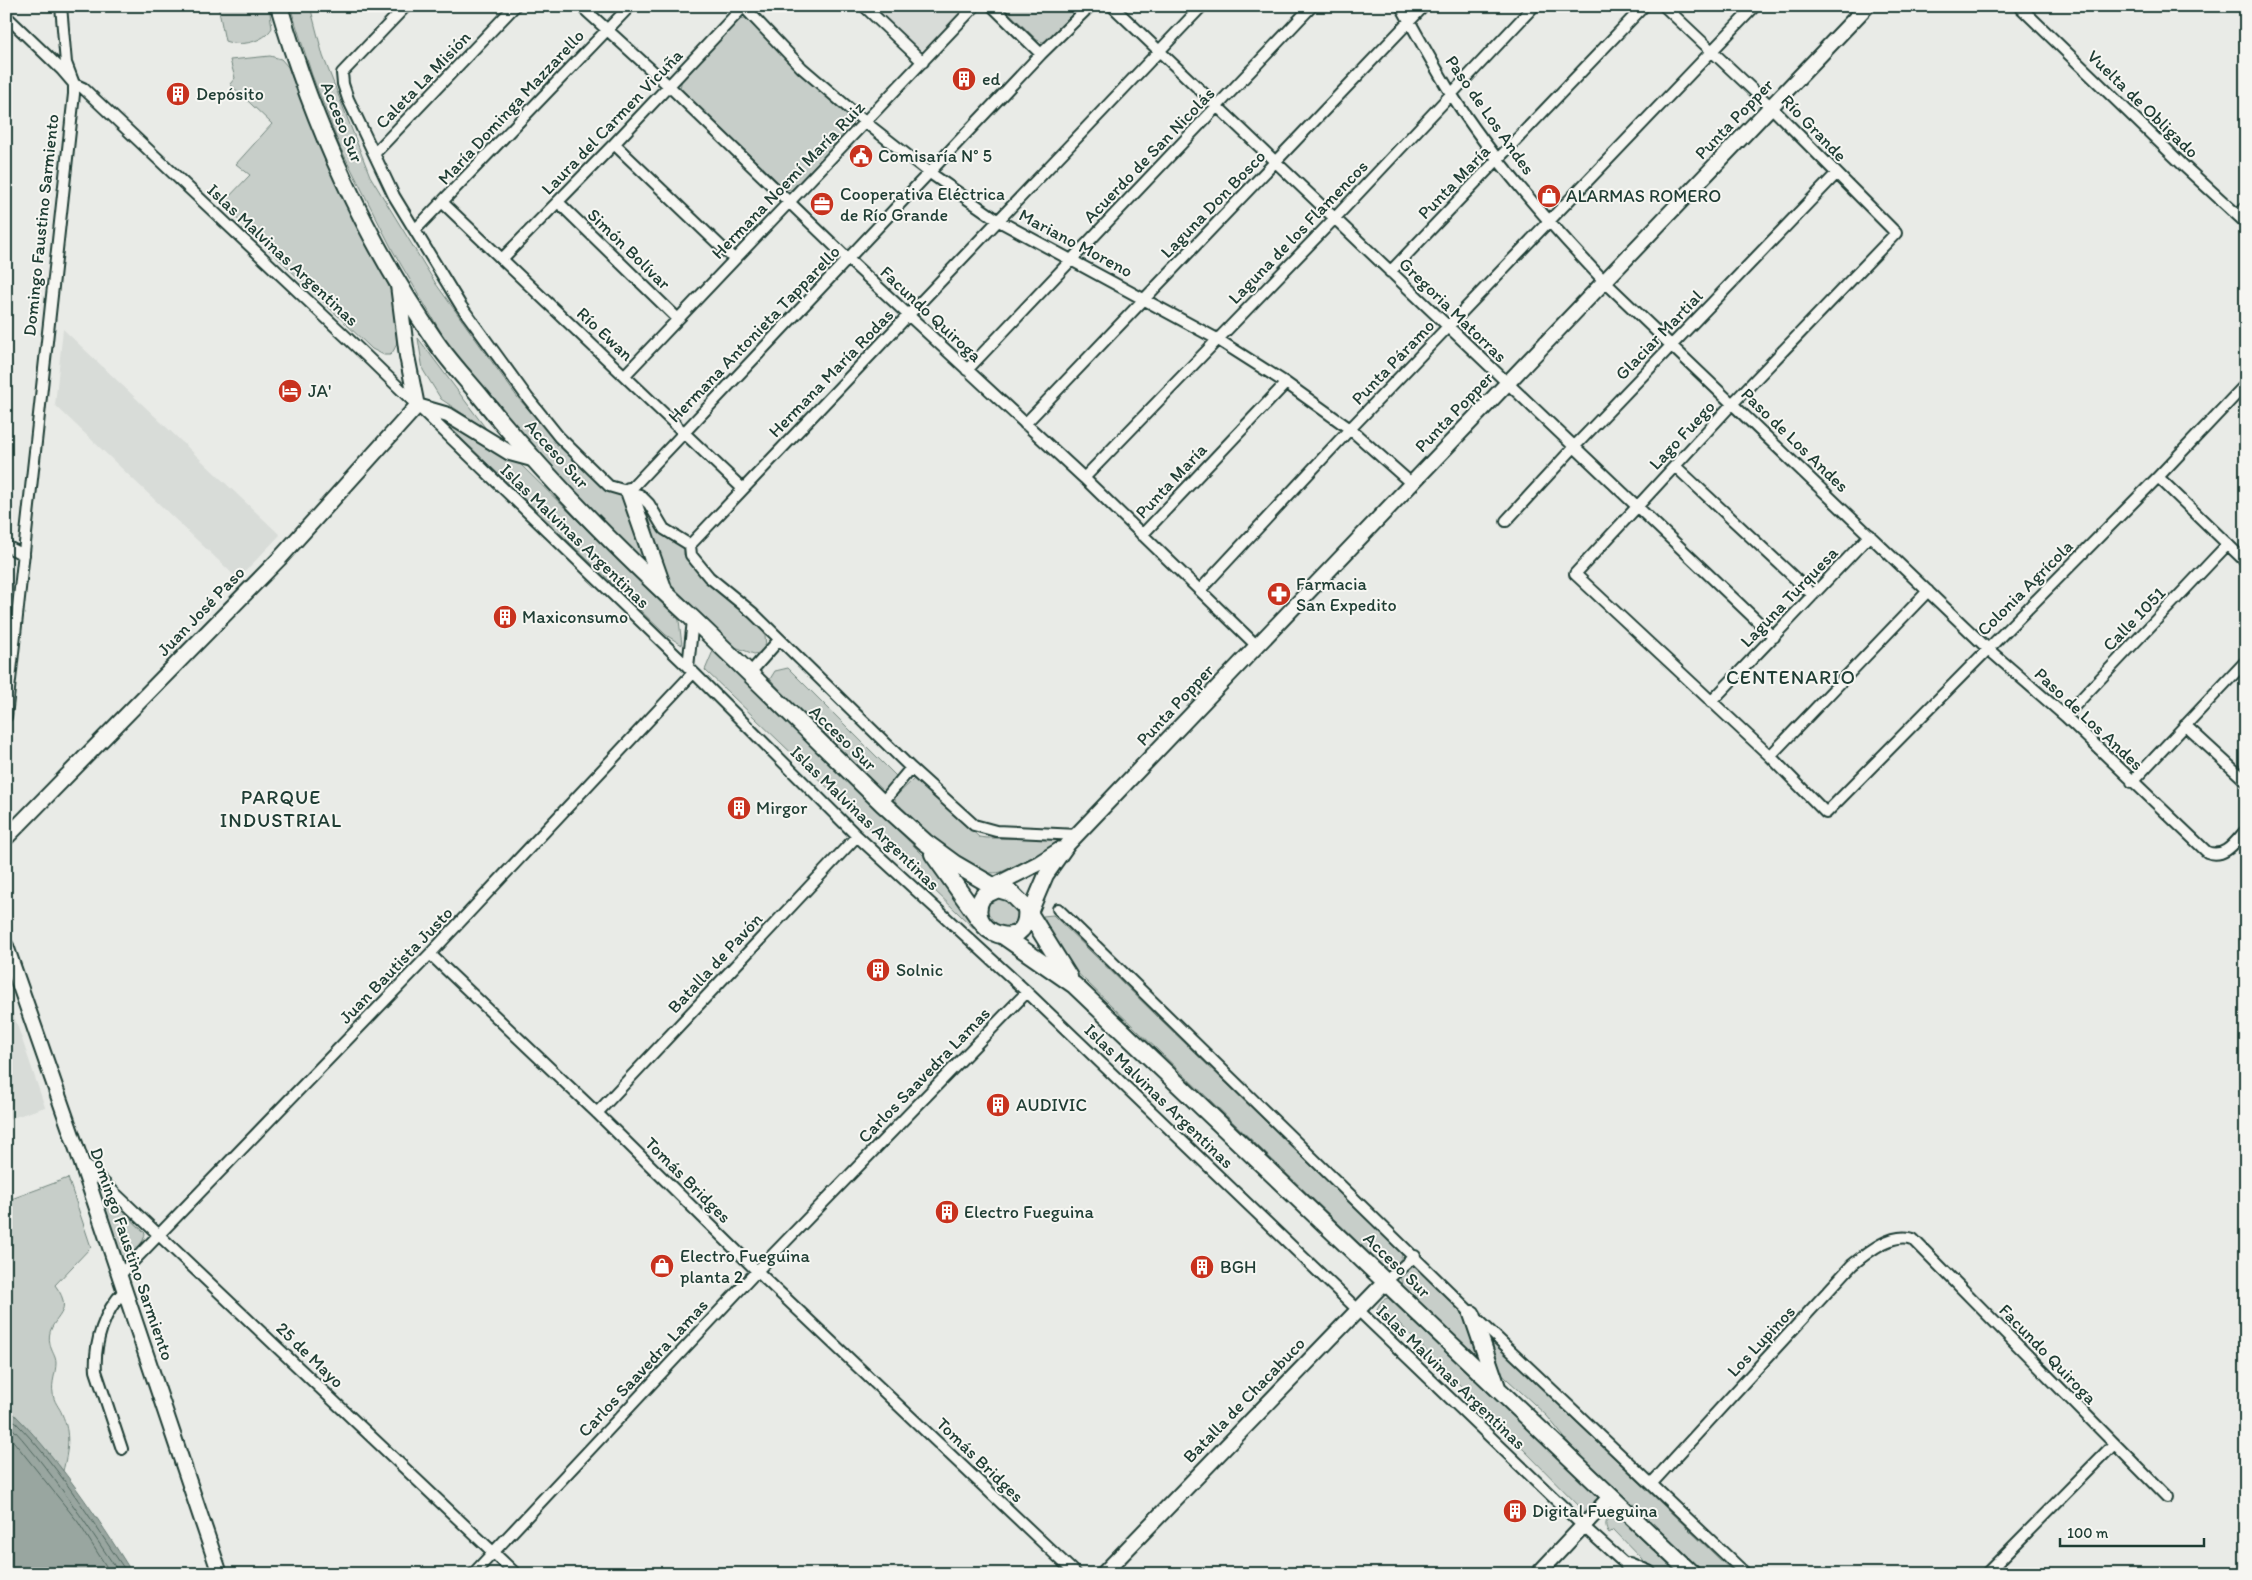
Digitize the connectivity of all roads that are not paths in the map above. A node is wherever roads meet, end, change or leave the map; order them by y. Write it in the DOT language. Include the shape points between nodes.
graph roads {
  1 [pos="61,6"];
  2 [pos="279,6"];
  3 [pos="406,6"];
  4 [pos="515,6"];
  5 [pos="582,6"];
  6 [pos="630,6"];
  7 [pos="744,6"];
  8 [pos="864,6"];
  9 [pos="975,6"];
  10 [pos="992,6"];
  11 [pos="1090,6"];
  12 [pos="1112,6"];
  13 [pos="1202,6"];
  14 [pos="1312,6"];
  15 [pos="1400,6"];
  16 [pos="1424,6"];
  17 [pos="1534,6"];
  18 [pos="1644,6"];
  19 [pos="1664,6"];
  20 [pos="1755,6"];
  21 [pos="1867,6"];
  22 [pos="2019,6"];
  23 [pos="6,16"];
  24 [pos="1410,22"];
  25 [pos="607,30"];
  26 [pos="1160,51"];
  27 [pos="1712,52"];
  28 [pos="1041,54"];
  29 [pos="923,62"];
  30 [pos="74,84"];
  31 [pos="669,86"];
  32 [pos="1451,93"];
  33 [pos="1217,107"];
  34 [pos="1771,107"];
  35 [pos="865,122"];
  36 [pos="614,144"];
  37 [pos="374,154"];
  38 [pos="1499,159"];
  39 [pos="1275,162"];
  40 [pos="930,172"];
  41 [pos="1836,174"];
  42 [pos="789,201"];
  43 [pos="558,202"];
  44 [pos="443,203"];
  45 [pos="2246,207"];
  46 [pos="1334,219"];
  47 [pos="2242,219"];
  48 [pos="999,221"];
  49 [pos="1549,223"];
  50 [pos="415,230"];
  51 [pos="1896,233"];
  52 [pos="502,259"];
  53 [pos="848,259"];
  54 [pos="734,260"];
  55 [pos="1071,260"];
  56 [pos="1390,272"];
  57 [pos="398,282"];
  58 [pos="1605,282"];
  59 [pos="1144,298"];
  60 [pos="909,315"];
  61 [pos="678,319"];
  62 [pos="1449,328"];
  63 [pos="1218,340"];
  64 [pos="1671,346"];
  65 [pos="967,370"];
  66 [pos="624,375"];
  67 [pos="1286,383"];
  68 [pos="1507,384"];
  69 [pos="2246,384"];
  70 [pos="1733,403"];
  71 [pos="417,406"];
  72 [pos="1025,424"];
  73 [pos="1350,429"];
  74 [pos="683,432"];
  75 [pos="1574,446"];
  76 [pos="532,459"];
  77 [pos="1675,466"];
  78 [pos="2158,477"];
  79 [pos="1084,478"];
  80 [pos="1412,484"];
  81 [pos="744,489"];
  82 [pos="628,490"];
  83 [pos="1637,506"];
  84 [pos="1506,521"];
  85 [pos="1142,535"];
  86 [pos="1870,535"];
  87 [pos="690,545"];
  88 [pos="2227,545"];
  89 [pos="6,546"];
  90 [pos="24,555"];
  91 [pos="2246,562"];
  92 [pos="1200,589"];
  93 [pos="1928,591"];
  94 [pos="664,593"];
  95 [pos="1813,596"];
  96 [pos="693,620"];
  97 [pos="1774,637"];
  98 [pos="779,640"];
  99 [pos="1257,646"];
  100 [pos="1988,648"];
  101 [pos="2244,666"];
  102 [pos="690,670"];
  103 [pos="749,674"];
  104 [pos="1711,702"];
  105 [pos="2065,716"];
  106 [pos="6,717"];
  107 [pos="2185,725"];
  108 [pos="1770,756"];
  109 [pos="911,768"];
  110 [pos="2246,781"];
  111 [pos="2132,782"];
  112 [pos="882,803"];
  113 [pos="2246,830"];
  114 [pos="857,836"];
  115 [pos="6,838"];
  116 [pos="1073,840"];
  117 [pos="925,842"];
  118 [pos="1046,875"];
  119 [pos="993,889"];
  120 [pos="1058,909"];
  121 [pos="1028,915"];
  122 [pos="982,921"];
  123 [pos="1002,936"];
  124 [pos="6,946"];
  125 [pos="430,954"];
  126 [pos="1056,958"];
  127 [pos="1074,985"];
  128 [pos="1027,992"];
  129 [pos="597,1113"];
  130 [pos="81,1161"];
  131 [pos="159,1234"];
  132 [pos="1905,1236"];
  133 [pos="1415,1256"];
  134 [pos="757,1271"];
  135 [pos="119,1276"];
  136 [pos="1386,1281"];
  137 [pos="124,1291"];
  138 [pos="1358,1309"];
  139 [pos="1472,1314"];
  140 [pos="1497,1389"];
  141 [pos="2114,1444"];
  142 [pos="122,1449"];
  143 [pos="1652,1483"];
  144 [pos="1611,1496"];
  145 [pos="2167,1497"];
  146 [pos="1584,1526"];
  147 [pos="494,1552"];
  148 [pos="1632,1570"];
  149 [pos="220,1574"];
  150 [pos="473,1574"];
  151 [pos="516,1574"];
  152 [pos="1076,1574"];
  153 [pos="1103,1574"];
  154 [pos="1538,1574"];
  155 [pos="1648,1574"];
  156 [pos="1692,1574"];
  157 [pos="1746,1574"];
  158 [pos="1986,1574"];
  1 -- 30 [label="street, Domingo Faustino Sarmiento" via="66,63"];
  2 -- 57 [label="main road, Acceso Sur" via="326,137 364,221"];
  3 -- 37 [label="street" via="342,73 348,100"];
  4 -- 37 [label="street, Caleta La Misión"];
  5 -- 25 [label="street, Facundo Quiroga"];
  6 -- 25 [label="street, María Dominga Mazzarello"];
  7 -- 31 [label="street, Laura del Carmen Vicuña"];
  7 -- 35 [label="street, Mariano Moreno" via="802,68"];
  8 -- 29 [label="street"];
  9 -- 29 [label="street, Hermana Noemí María Ruiz"];
  10 -- 28 [label="street"];
  11 -- 28 [label="street, Hermana Antonieta Tapparello"];
  12 -- 26 [label="street, Gregoria Matorras"];
  13 -- 26 [label="street, Hermana María Rodas"];
  14 -- 33 [label="street, Acuerdo de San Nicolás"];
  15 -- 24 [label="street, Paso de Los Andes"];
  16 -- 24 [label="street, Laguna Don Bosco"];
  17 -- 32 [label="street, Laguna de los Flamencos"];
  18 -- 38 [label="street, Punta María"];
  19 -- 27 [label="street, Río Grande"];
  20 -- 27 [label="street, Punta Páramo"];
  21 -- 34 [label="street, Punta Popper"];
  22 -- 47 [label="street, Vuelta de Obligado"];
  23 -- 30 [label="street, Islas Malvinas Argentinas"];
  24 -- 32 [label="street, Paso de Los Andes"];
  24 -- 39 [label="street, Laguna Don Bosco"];
  25 -- 31 [label="street, Facundo Quiroga"];
  25 -- 44 [label="street, María Dominga Mazzarello"];
  26 -- 33 [label="street, Gregoria Matorras"];
  26 -- 48 [label="street, Hermana María Rodas"];
  27 -- 34 [label="street, Río Grande"];
  27 -- 49 [label="street, Punta Páramo"];
  28 -- 40 [label="street, Hermana Antonieta Tapparello"];
  29 -- 35 [label="street, Hermana Noemí María Ruiz"];
  30 -- 71 [label="street, Islas Malvinas Argentinas" via="83,88"];
  30 -- 90 [label="street, Domingo Faustino Sarmiento"];
  31 -- 36 [label="street, Laura del Carmen Vicuña"];
  31 -- 42 [label="street, Facundo Quiroga"];
  32 -- 38 [label="street, Paso de Los Andes"];
  32 -- 46 [label="street, Laguna de los Flamencos"];
  33 -- 39 [label="street, Gregoria Matorras"];
  33 -- 55 [label="street, Acuerdo de San Nicolás"];
  34 -- 41 [label="street, Río Grande"];
  34 -- 58 [label="street, Punta Popper"];
  35 -- 40 [label="street, Mariano Moreno"];
  35 -- 42 [label="street, Hermana Noemí María Ruiz"];
  36 -- 43 [label="street, Laura del Carmen Vicuña"];
  36 -- 54 [label="street"];
  37 -- 50 [label="street"];
  38 -- 49 [label="street, Paso de Los Andes"];
  38 -- 56 [label="street, Punta María"];
  39 -- 46 [label="street, Gregoria Matorras"];
  39 -- 59 [label="street, Laguna Don Bosco"];
  40 -- 48 [label="street, Mariano Moreno"];
  40 -- 53 [label="street, Hermana Antonieta Tapparello"];
  41 -- 51 [label="street, Río Grande"];
  41 -- 64 [label="street, Glaciar Martial"];
  42 -- 53 [label="street, Facundo Quiroga"];
  42 -- 54 [label="street, Hermana Noemí María Ruiz"];
  43 -- 52 [label="street, Laura del Carmen Vicuña"];
  43 -- 61 [label="street, Simón Bolívar"];
  44 -- 50 [label="street, María Dominga Mazzarello"];
  44 -- 52 [label="street, Río Ewan"];
  45 -- 47 [label="street"];
  46 -- 56 [label="street, Gregoria Matorras"];
  46 -- 63 [label="street, Laguna de los Flamencos"];
  48 -- 55 [label="street, Mariano Moreno"];
  48 -- 60 [label="street, Hermana María Rodas"];
  49 -- 58 [label="street, Paso de Los Andes"];
  49 -- 62 [label="street, Punta Páramo"];
  50 -- 82 [label="street" via="461,306 559,437 609,486"];
  51 -- 70 [label="street, Lago Fuego"];
  52 -- 66 [label="street, Río Ewan"];
  53 -- 60 [label="street, Facundo Quiroga"];
  53 -- 74 [label="street, Hermana Antonieta Tapparello"];
  54 -- 61 [label="street, Hermana Noemí María Ruiz"];
  55 -- 59 [label="street, Mariano Moreno"];
  55 -- 65 [label="street, Acuerdo de San Nicolás"];
  56 -- 62 [label="street, Gregoria Matorras"];
  57 -- 71 [label="street" via="406,356"];
  57 -- 76 [label="main road, Acceso Sur" via="437,344"];
  58 -- 64 [label="street, Paso de Los Andes"];
  58 -- 68 [label="street, Punta Popper"];
  59 -- 63 [label="street, Mariano Moreno"];
  59 -- 72 [label="street, Laguna Don Bosco"];
  60 -- 65 [label="street, Facundo Quiroga"];
  60 -- 81 [label="street, Hermana María Rodas"];
  61 -- 66 [label="street, Hermana Noemí María Ruiz"];
  62 -- 68 [label="street, Gregoria Matorras"];
  62 -- 73 [label="street, Punta Páramo"];
  63 -- 67 [label="street, Mariano Moreno"];
  63 -- 79 [label="street, Laguna de los Flamencos"];
  64 -- 70 [label="street, Paso de Los Andes"];
  64 -- 75 [label="street, Glaciar Martial"];
  65 -- 72 [label="street, Facundo Quiroga"];
  66 -- 74 [label="street, Río Ewan"];
  67 -- 73 [label="street, Mariano Moreno"];
  67 -- 85 [label="street, Punta María"];
  68 -- 75 [label="street, Gregoria Matorras"];
  68 -- 80 [label="street, Punta Popper"];
  69 -- 78 [label="street, Colonia Agrícola"];
  70 -- 77 [label="street, Lago Fuego"];
  70 -- 86 [label="street, Paso de Los Andes"];
  71 -- 76 [label="street" via="448,415 510,453"];
  71 -- 102 [label="street, Islas Malvinas Argentinas"];
  71 -- 115 [label="street, Juan José Paso" via="280,558"];
  72 -- 79 [label="street, Facundo Quiroga"];
  73 -- 80 [label="street, Mariano Moreno"];
  73 -- 92 [label="street, Punta Páramo"];
  74 -- 81 [label="street, Río Ewan"];
  74 -- 82 [label="street, Hermana Antonieta Tapparello"];
  75 -- 83 [label="street, Gregoria Matorras"];
  75 -- 84 [label="street, Glaciar Martial"];
  76 -- 94 [label="main road, Acceso Sur"];
  77 -- 83 [label="street, Lago Fuego"];
  77 -- 95 [label="street"];
  78 -- 88 [label="street"];
  78 -- 100 [label="street, Colonia Agrícola"];
  79 -- 85 [label="street, Facundo Quiroga"];
  80 -- 99 [label="street, Punta Popper"];
  81 -- 87 [label="street, Hermana María Rodas"];
  82 -- 87 [label="street" via="649,504 669,534"];
  82 -- 94 [label="main road"];
  83 -- 97 [label="street, Gregoria Matorras"];
  83 -- 104 [label="street, Lago Fuego" via="1575,574"];
  85 -- 92 [label="street, Facundo Quiroga"];
  86 -- 93 [label="street, Paso de Los Andes"];
  86 -- 95 [label="street, Laguna Turquesa"];
  87 -- 98 [label="street" via="696,564 753,612"];
  88 -- 91 [label="street"];
  88 -- 105 [label="street, Calle 1051"];
  89 -- 90 [label="street"];
  90 -- 106 [label="street, Domingo Faustino Sarmiento"];
  92 -- 99 [label="street, Facundo Quiroga"];
  93 -- 100 [label="street, Paso de Los Andes"];
  93 -- 108 [label="street"];
  94 -- 96 [label="main road, Acceso Sur"];
  95 -- 97 [label="street, Laguna Turquesa"];
  96 -- 102 [label="street"];
  96 -- 103 [label="main road, Acceso Sur"];
  97 -- 104 [label="street, Laguna Turquesa"];
  98 -- 103 [label="street"];
  98 -- 109 [label="street"];
  99 -- 116 [label="street, Punta Popper"];
  100 -- 105 [label="street, Paso de Los Andes"];
  100 -- 108 [label="street, Colonia Agrícola" via="1826,813"];
  101 -- 107 [label="street"];
  102 -- 114 [label="street, Islas Malvinas Argentinas"];
  102 -- 125 [label="street, Juan Bautista Justo"];
  103 -- 112 [label="main road, Acceso Sur"];
  104 -- 108 [label="street"];
  105 -- 111 [label="street, Paso de Los Andes"];
  107 -- 110 [label="street"];
  107 -- 111 [label="street"];
  109 -- 112 [label="street"];
  109 -- 116 [label="street" via="974,825 984,830"];
  111 -- 113 [label="street, Paso de Los Andes" via="2207,852 2215,855 2225,852"];
  112 -- 117 [label="main road, Acceso Sur"];
  114 -- 128 [label="street, Islas Malvinas Argentinas"];
  114 -- 129 [label="street, Batalla de Pavón"];
  116 -- 118 [label="street, Punta Popper"];
  116 -- 119 [label="street, Punta Popper"];
  117 -- 119 [label="main road, Acceso Sur"];
  117 -- 122 [label="main road, Acceso Sur"];
  118 -- 121 [label="street, Punta Popper"];
  118 -- 126 [label="street" via="1041,917"];
  119 -- 121 [label="main road" via="1011,893"];
  119 -- 122 [label="main road" via="979,904"];
  120 -- 133 [label="street"];
  121 -- 123 [label="main road" via="1020,932"];
  121 -- 126 [label="main road, Acceso Sur"];
  122 -- 123 [label="main road" via="992,932"];
  123 -- 127 [label="main road, Acceso Sur"];
  124 -- 130 [label="street, Domingo Faustino Sarmiento"];
  125 -- 129 [label="street, Tomás Bridges"];
  125 -- 131 [label="street, Juan Bautista Justo"];
  126 -- 127 [label="main road, Acceso Sur"];
  127 -- 136 [label="main road, Acceso Sur"];
  128 -- 134 [label="street, Carlos Saavedra Lamas"];
  128 -- 138 [label="street, Islas Malvinas Argentinas"];
  129 -- 134 [label="street, Tomás Bridges"];
  130 -- 131 [label="street, 25 de Mayo"];
  130 -- 135 [label="street, Domingo Faustino Sarmiento"];
  131 -- 135 [label="street, Juan Bautista Justo"];
  131 -- 147 [label="street, 25 de Mayo"];
  132 -- 141 [label="street, Facundo Quiroga" via="1913,1239"];
  132 -- 143 [label="street, Los Lupinos" via="1868,1252 1852,1265"];
  133 -- 136 [label="street, Batalla de Chacabuco"];
  133 -- 139 [label="street"];
  134 -- 147 [label="street, Carlos Saavedra Lamas"];
  134 -- 152 [label="street, Tomás Bridges"];
  135 -- 137 [label="street, Domingo Faustino Sarmiento"];
  136 -- 138 [label="street, Batalla de Chacabuco"];
  136 -- 140 [label="main road, Acceso Sur"];
  137 -- 142 [label="street" via="109,1310 95,1358 96,1371"];
  137 -- 149 [label="street, Domingo Faustino Sarmiento"];
  138 -- 146 [label="street, Islas Malvinas Argentinas"];
  138 -- 153 [label="street, Batalla de Chacabuco"];
  139 -- 140 [label="main road"];
  139 -- 143 [label="street"];
  140 -- 144 [label="main road, Acceso Sur"];
  141 -- 145 [label="street, Facundo Quiroga"];
  141 -- 158 [label="street"];
  143 -- 157 [label="street"];
  144 -- 146 [label="street"];
  144 -- 156 [label="main road, Acceso Sur"];
  146 -- 148 [label="street, Islas Malvinas Argentinas"];
  146 -- 154 [label="street"];
  147 -- 150 [label="street, Carlos Saavedra Lamas"];
  147 -- 151 [label="street, 25 de Mayo"];
  148 -- 155 [label="main road"];
}
